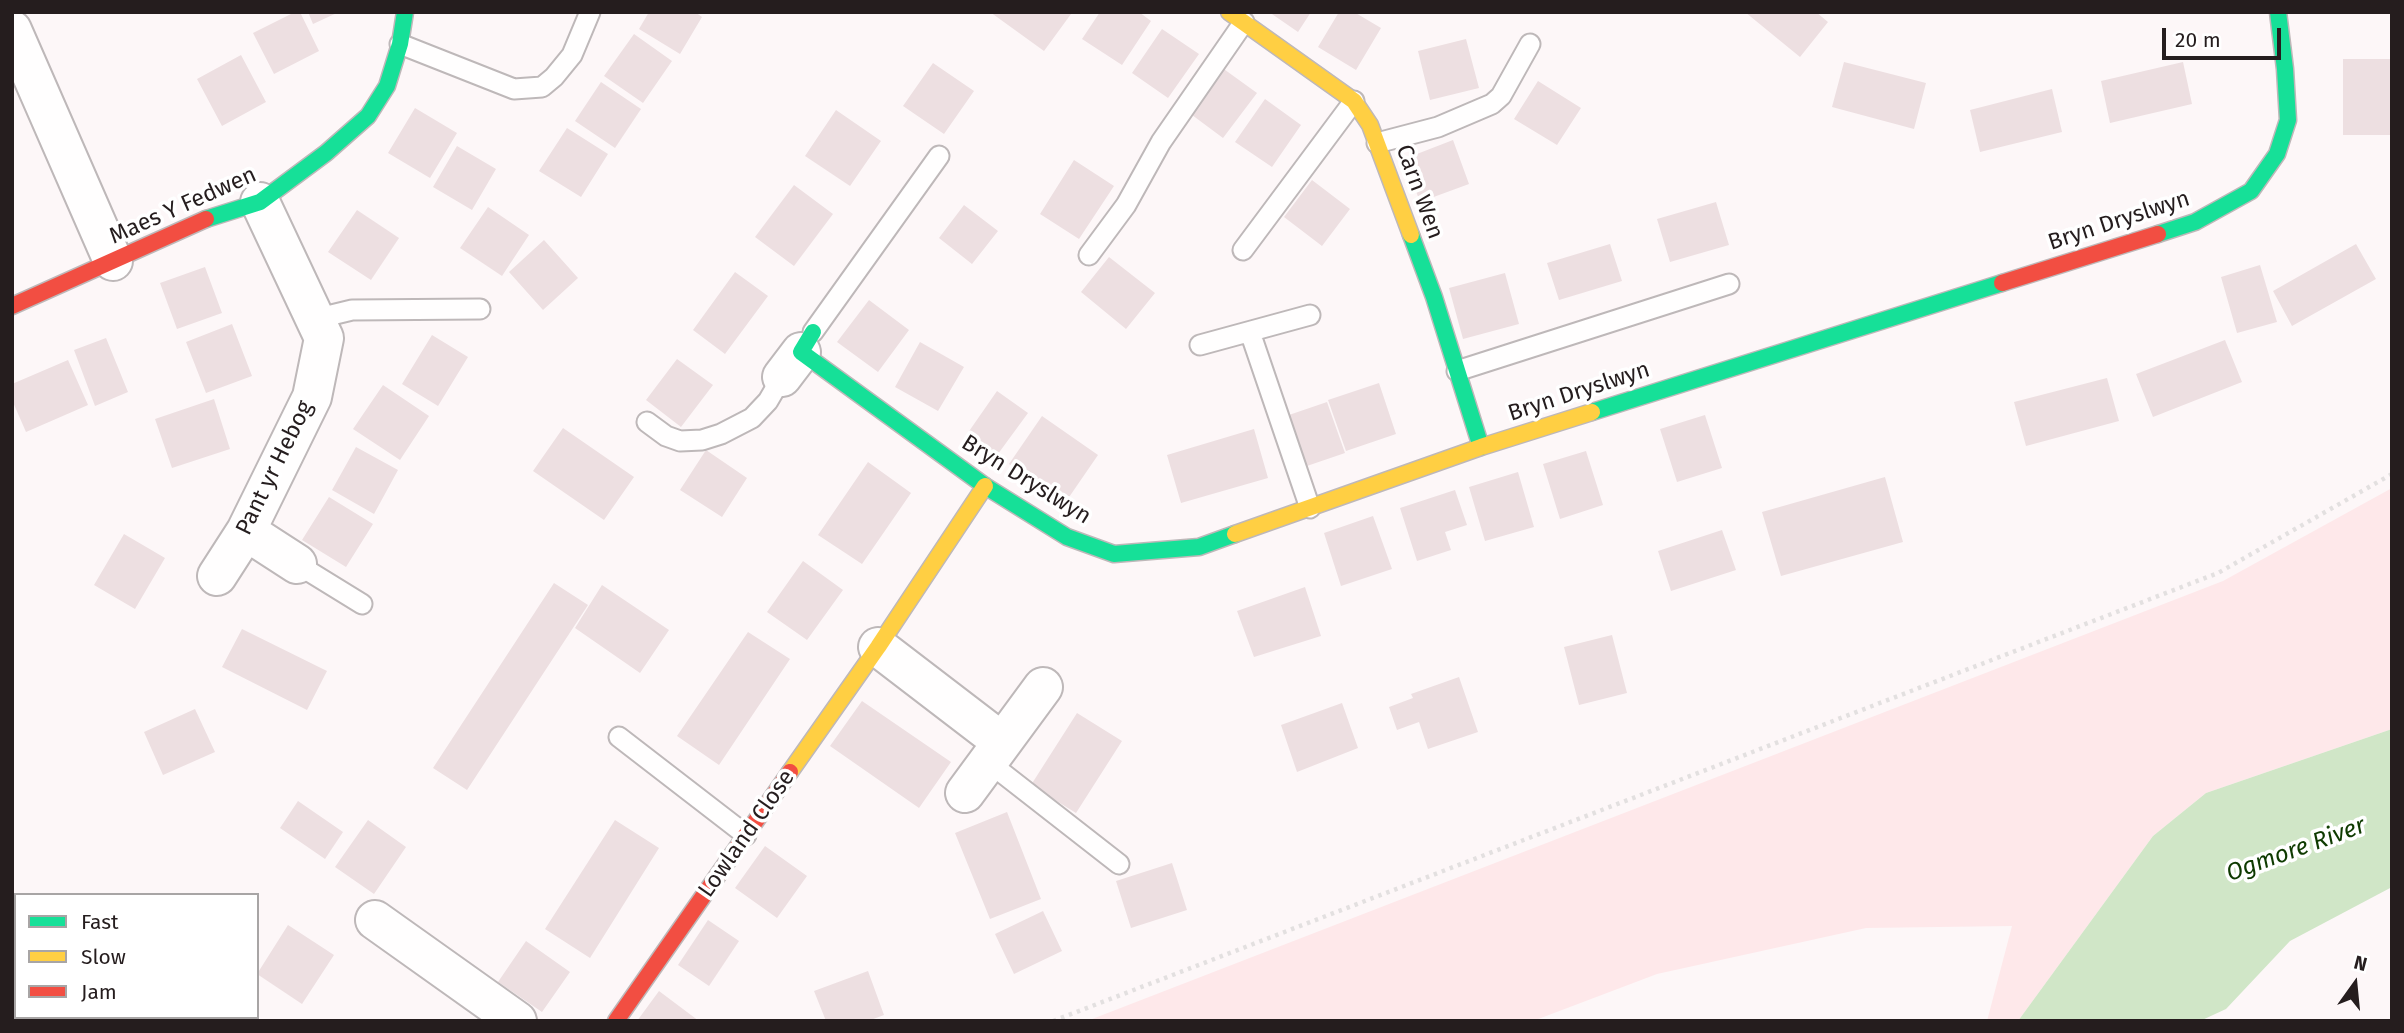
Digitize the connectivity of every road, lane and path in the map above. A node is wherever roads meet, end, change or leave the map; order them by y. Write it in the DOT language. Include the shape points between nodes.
graph roads {
  1 [pos="405,12"];
  2 [pos="590,12"];
  3 [pos="2278,12"];
  4 [pos="1237,17"];
  5 [pos="12,30"];
  6 [pos="400,44"];
  7 [pos="1530,44"];
  8 [pos="1354,101"];
  9 [pos="1377,143"];
  10 [pos="939,156"];
  11 [pos="260,202"];
  12 [pos="1243,250"];
  13 [pos="1089,255"];
  14 [pos="113,261"];
  15 [pos="1728,284"];
  16 [pos="12,306"];
  17 [pos="480,309"];
  18 [pos="1310,315"];
  19 [pos="315,319"];
  20 [pos="1250,332"];
  21 [pos="1200,345"];
  22 [pos="799,354"];
  23 [pos="1457,371"];
  24 [pos="647,422"];
  25 [pos="1481,447"];
  26 [pos="2392,474"];
  27 [pos="985,486"];
  28 [pos="1310,508"];
  29 [pos="246,531"];
  30 [pos="297,564"];
  31 [pos="217,576"];
  32 [pos="362,604"];
  33 [pos="878,647"];
  34 [pos="1043,687"];
  35 [pos="619,737"];
  36 [pos="995,752"];
  37 [pos="965,793"];
  38 [pos="746,835"];
  39 [pos="1119,864"];
  40 [pos="375,920"];
  41 [pos="517,1021"];
  42 [pos="616,1021"];
  43 [pos="1052,1021"];
  1 -- 6 [label="street, Maes Y Fedwen"];
  2 -- 6 [label="lane" via="572,55 541,87 514,89"];
  3 -- 25 [label="street, Bryn Dryslwyn" via="2288,120 2277,154 2250,191 2195,222"];
  4 -- 8 [label="street, Carn Wen"];
  4 -- 13 [label="lane" via="1115,222"];
  5 -- 14 [label="street"];
  6 -- 11 [label="street, Maes Y Fedwen" via="387,86 368,116"];
  7 -- 9 [label="lane" via="1492,104 1438,127"];
  8 -- 9 [label="street, Carn Wen"];
  8 -- 12 [label="lane"];
  9 -- 23 [label="street, Carn Wen"];
  10 -- 22 [label="lane"];
  11 -- 14 [label="street, Maes Y Fedwen" via="207,219"];
  11 -- 19 [label="street, Pant yr Hebog"];
  14 -- 16 [label="street, Maes Y Fedwen"];
  15 -- 23 [label="lane"];
  17 -- 19 [label="lane" via="352,310"];
  18 -- 20 [label="lane"];
  19 -- 29 [label="street, Pant yr Hebog" via="324,338 312,397"];
  20 -- 21 [label="lane"];
  20 -- 28 [label="lane"];
  22 -- 24 [label="lane" via="752,418 721,434 680,442"];
  22 -- 27 [label="street, Bryn Dryslwyn"];
  23 -- 25 [label="street, Carn Wen"];
  25 -- 28 [label="street, Bryn Dryslwyn"];
  26 -- 43 [label="path" via="2218,573"];
  27 -- 28 [label="street, Bryn Dryslwyn" via="1067,537 1114,554 1199,547"];
  27 -- 33 [label="street, Lowland Close"];
  29 -- 30 [label="street"];
  29 -- 31 [label="street, Pant yr Hebog"];
  30 -- 32 [label="lane"];
  33 -- 36 [label="street"];
  33 -- 38 [label="street, Lowland Close"];
  34 -- 36 [label="street"];
  35 -- 38 [label="lane"];
  36 -- 37 [label="street"];
  36 -- 39 [label="lane"];
  38 -- 42 [label="street, Lowland Close"];
  40 -- 41 [label="street"];
}
